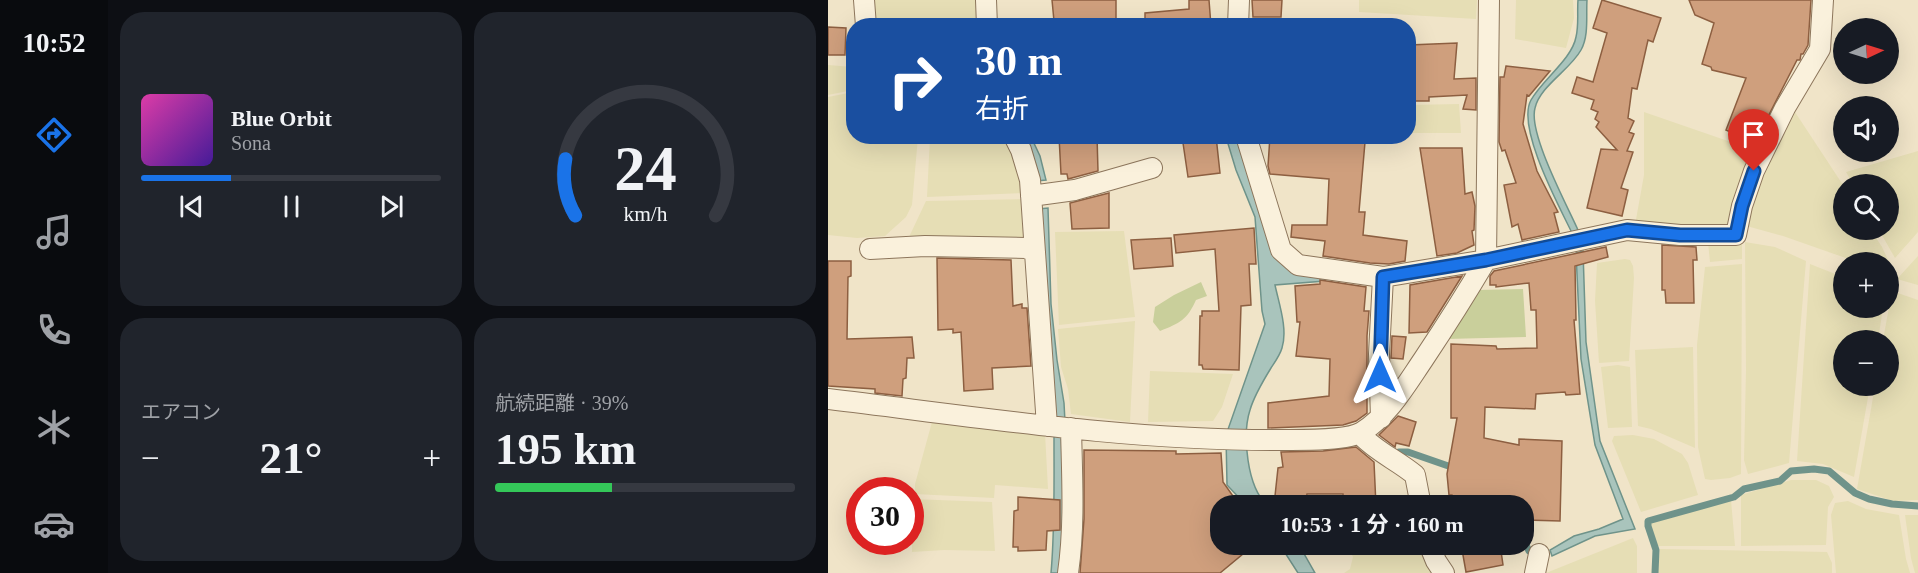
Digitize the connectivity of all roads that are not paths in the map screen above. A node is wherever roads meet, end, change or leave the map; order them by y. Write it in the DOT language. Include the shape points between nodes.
graph roads {
  1 [pos="864,0"];
  2 [pos="986,0"];
  3 [pos="1239,0"];
  4 [pos="1490,0"];
  5 [pos="1823,0"];
  6 [pos="865,18"];
  7 [pos="987,18"];
  8 [pos="1238,18"];
  9 [pos="1018,144"];
  10 [pos="1248,144"];
  11 [pos="1152,168"];
  12 [pos="1031,196"];
  13 [pos="870,249"];
  14 [pos="1035,252"];
  15 [pos="1486,260"];
  16 [pos="1383,277"];
  17 [pos="828,399"];
  18 [pos="1381,418"];
  19 [pos="1060,427"];
  20 [pos="1360,434"];
  21 [pos="1419,495"];
  22 [pos="1434,555"];
  23 [pos="1068,573"];
  24 [pos="1444,573"];
  1 -- 6 [label="street"];
  2 -- 7 [label="street"];
  3 -- 8 [label="street"];
  4 -- 15 [label="street"];
  5 -- 15 [label="street" via="1820,49 1754,171 1736,235 1627,230"];
  9 -- 12 [label="street"];
  10 -- 16 [label="street" via="1281,250 1298,265"];
  11 -- 12 [label="street" via="1075,190"];
  12 -- 14 [label="street"];
  13 -- 14 [label="street" via="925,246 1026,248"];
  14 -- 19 [label="street"];
  15 -- 16 [label="street"];
  15 -- 18 [label="street"];
  16 -- 18 [label="street"];
  17 -- 19 [label="street"];
  18 -- 20 [label="street"];
  19 -- 20 [label="street" via="1235,440 1319,440"];
  19 -- 23 [label="street" via="1073,503"];
  20 -- 21 [label="street" via="1371,446 1415,474"];
  22 -- 24 [label="street"];
}
